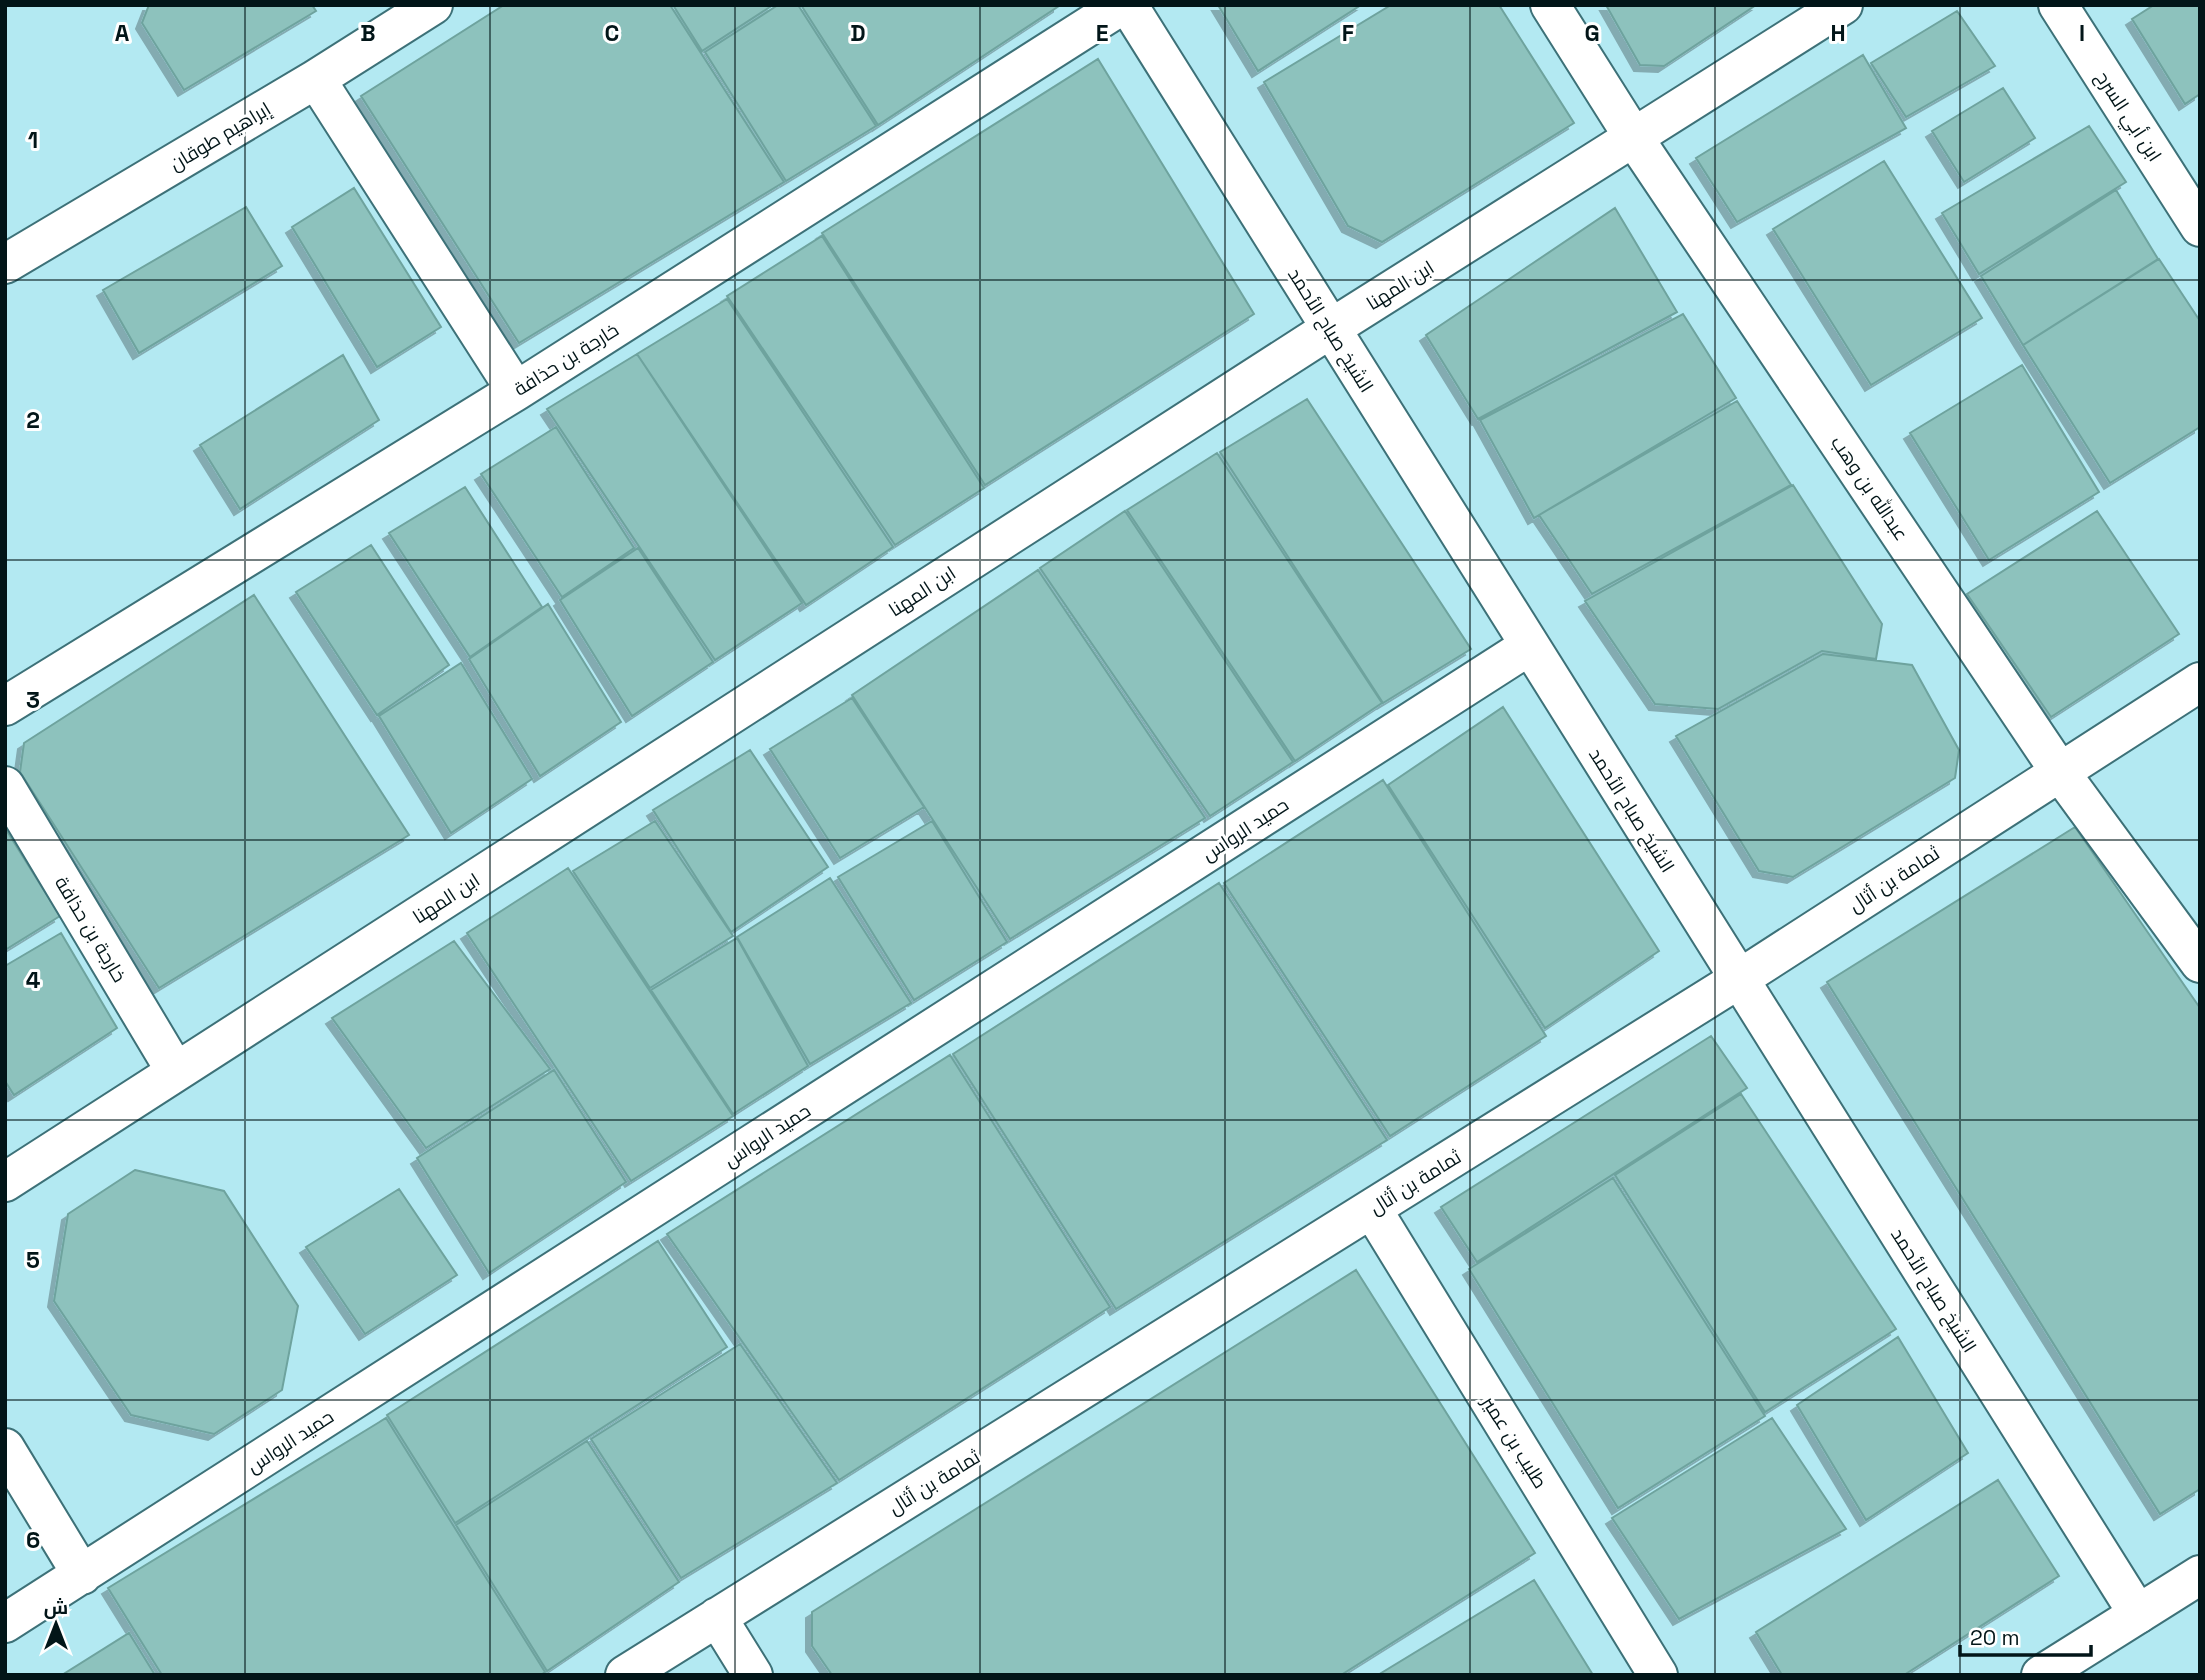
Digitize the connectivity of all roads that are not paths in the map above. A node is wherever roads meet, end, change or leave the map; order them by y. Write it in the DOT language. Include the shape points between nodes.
graph roads {
  1 [pos="433,5"];
  2 [pos="1122,5"];
  3 [pos="1128,5"];
  4 [pos="1550,5"];
  5 [pos="1843,5"];
  6 [pos="2058,5"];
  7 [pos="316,79"];
  8 [pos="1634,138"];
  9 [pos="2200,227"];
  10 [pos="5,264"];
  11 [pos="1330,329"];
  12 [pos="516,391"];
  13 [pos="1529,646"];
  14 [pos="2200,682"];
  15 [pos="5,706"];
  16 [pos="2060,772"];
  17 [pos="5,786"];
  18 [pos="2200,963"];
  19 [pos="1739,979"];
  20 [pos="176,1072"];
  21 [pos="5,1182"];
  22 [pos="1372,1209"];
  23 [pos="5,1448"];
  24 [pos="2200,1574"];
  25 [pos="82,1575"];
  26 [pos="2138,1614"];
  27 [pos="717,1617"];
  28 [pos="5,1623"];
  29 [pos="625,1675"];
  30 [pos="754,1675"];
  31 [pos="1658,1675"];
  32 [pos="2041,1675"];
  1 -- 7 [label="street, إبراهيم طوقان"];
  2 -- 12 [label="street, خارجة بن حذافة"];
  3 -- 11 [label="street, الشيخ صباح الأحمد"];
  4 -- 8 [label="street, عبدالله بن وهب"];
  5 -- 8 [label="street, ابن المهنا"];
  6 -- 9 [label="street, ابن أبي السرح"];
  7 -- 10 [label="street, إبراهيم طوقان"];
  7 -- 12 [label="street"];
  8 -- 11 [label="street, ابن المهنا"];
  8 -- 16 [label="street, عبدالله بن وهب"];
  11 -- 13 [label="street, الشيخ صباح الأحمد"];
  11 -- 20 [label="street, ابن المهنا"];
  12 -- 15 [label="street, خارجة بن حذافة"];
  13 -- 19 [label="street, الشيخ صباح الأحمد"];
  13 -- 25 [label="street, حميد الرواس"];
  14 -- 16 [label="street, ثمامة بن أثال"];
  16 -- 18 [label="street, عبدالله بن وهب"];
  16 -- 19 [label="street, ثمامة بن أثال"];
  17 -- 20 [label="street, خارجة بن حذافة"];
  19 -- 22 [label="street, ثمامة بن أثال"];
  19 -- 26 [label="street, الشيخ صباح الأحمد"];
  20 -- 21 [label="street, ابن المهنا"];
  22 -- 27 [label="street, ثمامة بن أثال"];
  22 -- 31 [label="street, طليب بن عمير"];
  23 -- 25 [label="street"];
  24 -- 26 [label="street"];
  25 -- 28 [label="street, حميد الرواس"];
  26 -- 32 [label="street"];
  27 -- 29 [label="street, ثمامة بن أثال"];
  27 -- 30 [label="street"];
}
